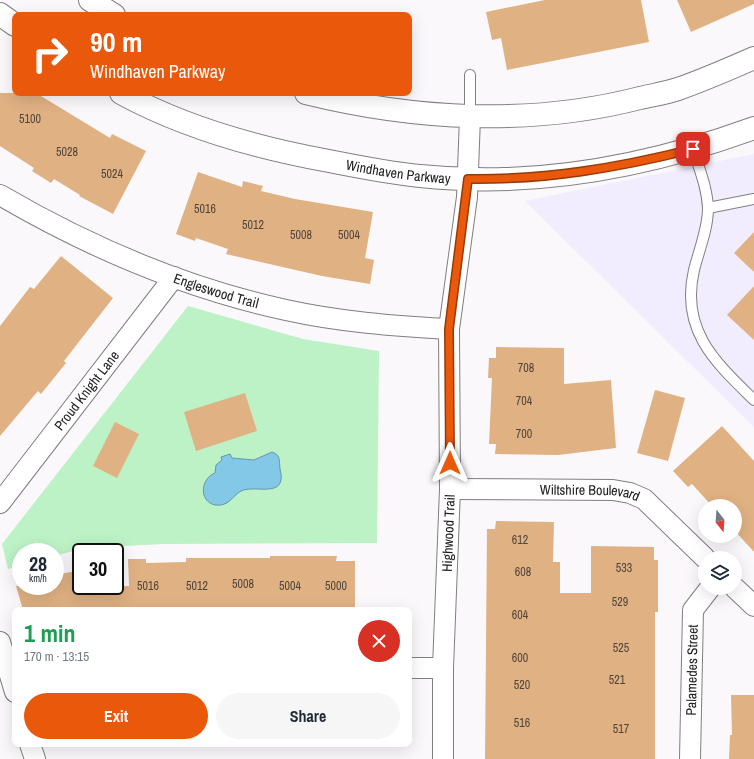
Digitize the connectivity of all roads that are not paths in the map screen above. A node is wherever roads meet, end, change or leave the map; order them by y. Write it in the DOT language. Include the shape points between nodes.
graph roads {
  1 [pos="90,0"];
  2 [pos="109,12"];
  3 [pos="0,14"];
  4 [pos="12,23"];
  5 [pos="754,58"];
  6 [pos="470,75"];
  7 [pos="128,96"];
  8 [pos="318,96"];
  9 [pos="470,117"];
  10 [pos="754,128"];
  11 [pos="693,149"];
  12 [pos="468,179"];
  13 [pos="0,195"];
  14 [pos="754,199"];
  15 [pos="708,208"];
  16 [pos="174,277"];
  17 [pos="449,329"];
  18 [pos="754,400"];
  19 [pos="450,489"];
  20 [pos="0,503"];
  21 [pos="698,551"];
  22 [pos="705,595"];
  23 [pos="742,595"];
  24 [pos="754,606"];
  25 [pos="0,642"];
  26 [pos="412,668"];
  27 [pos="444,668"];
  28 [pos="12,682"];
  29 [pos="31,747"];
  30 [pos="35,759"];
  31 [pos="444,759"];
  32 [pos="690,759"];
  1 -- 2 [label="main road"];
  3 -- 4 [label="main road"];
  5 -- 9 [label="main road" via="678,89 621,103 564,113"];
  6 -- 9 [label="lane"];
  7 -- 12 [label="main road, Windhaven Parkway" via="196,127 252,144 376,170"];
  8 -- 9 [label="main road" via="397,111"];
  9 -- 12 [label="street, Highwood Trail"];
  10 -- 11 [label="main road, Windhaven Parkway"];
  11 -- 12 [label="main road, Windhaven Parkway" via="620,167 585,172 527,178"];
  11 -- 15 [label="lane"];
  12 -- 17 [label="street, Highwood Trail"];
  13 -- 16 [label="street, Engleswood Trail" via="74,236"];
  14 -- 15 [label="lane"];
  15 -- 18 [label="lane" via="694,271 692,313 697,331 706,348 721,368"];
  16 -- 17 [label="street, Engleswood Trail" via="213,291 293,311 370,323"];
  16 -- 20 [label="street, Proud Knight Lane"];
  17 -- 19 [label="street, Highwood Trail"];
  19 -- 21 [label="street, Wiltshire Boulevard" via="613,490 630,493 650,504"];
  19 -- 27 [label="street, Highwood Trail"];
  22 -- 32 [label="street, Palamedes Street" via="693,610"];
  23 -- 24 [label="street"];
  25 -- 28 [label="street"];
  26 -- 27 [label="street"];
  27 -- 31 [label="street, Highwood Trail"];
  29 -- 30 [label="street"];
}
